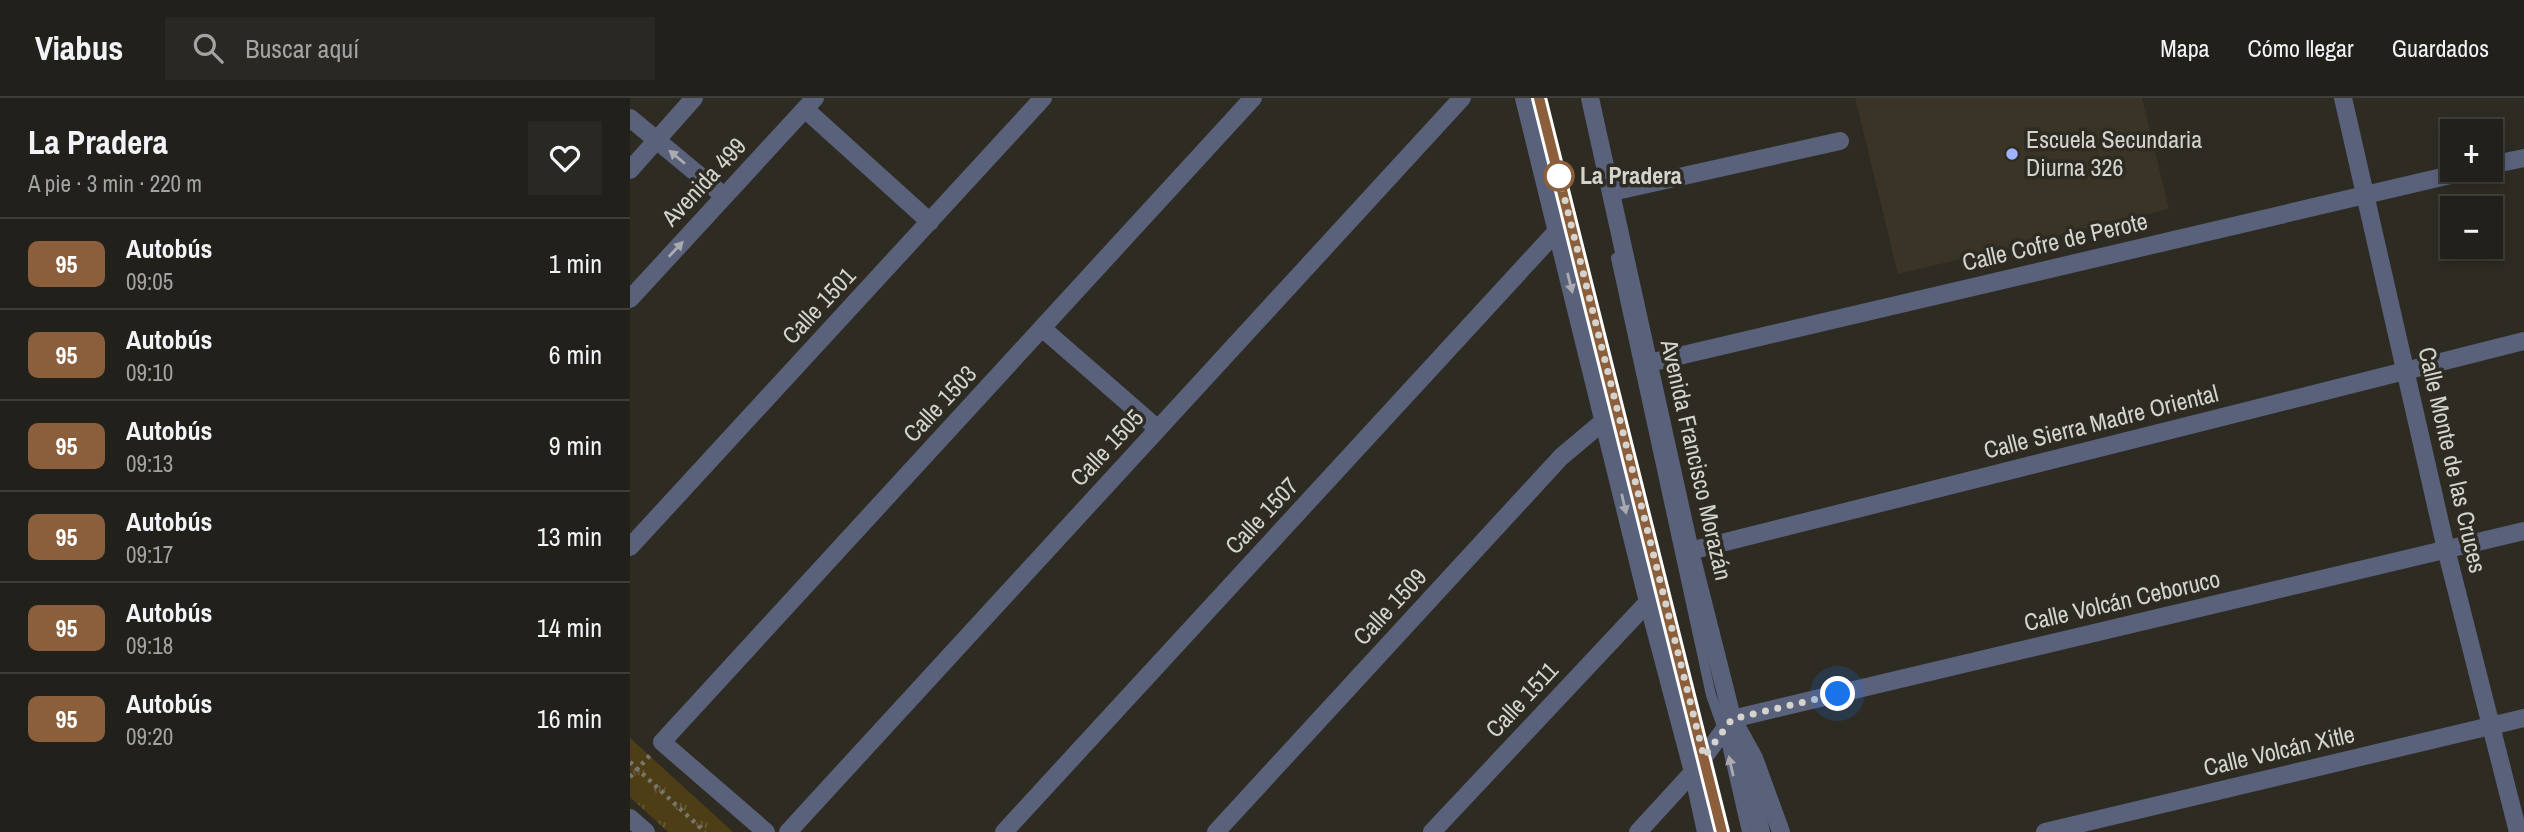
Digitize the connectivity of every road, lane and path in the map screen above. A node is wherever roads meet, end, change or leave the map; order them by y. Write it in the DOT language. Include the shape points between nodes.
graph roads {
  1 [pos="694,98"];
  2 [pos="1043,98"];
  3 [pos="1254,98"];
  4 [pos="1462,98"];
  5 [pos="1524,98"];
  6 [pos="1539,98"];
  7 [pos="1582,98"];
  8 [pos="1590,98"];
  9 [pos="2343,98"];
  10 [pos="810,103"];
  11 [pos="630,118"];
  12 [pos="657,140"];
  13 [pos="1840,141"];
  14 [pos="2524,158"];
  15 [pos="2503,163"];
  16 [pos="630,170"];
  17 [pos="2440,177"];
  18 [pos="1612,192"];
  19 [pos="2365,194"];
  20 [pos="724,196"];
  21 [pos="930,222"];
  22 [pos="1556,232"];
  23 [pos="634,287"];
  24 [pos="1042,328"];
  25 [pos="2524,341"];
  26 [pos="1649,363"];
  27 [pos="2406,370"];
  28 [pos="1605,419"];
  29 [pos="1158,429"];
  30 [pos="2524,531"];
  31 [pos="630,547"];
  32 [pos="2446,549"];
  33 [pos="1690,551"];
  34 [pos="1648,602"];
  35 [pos="2524,718"];
  36 [pos="2492,725"];
  37 [pos="1728,726"];
  38 [pos="662,742"];
  39 [pos="1704,757"];
  40 [pos="630,762"];
  41 [pos="638,769"];
  42 [pos="1693,772"];
  43 [pos="630,777"];
  44 [pos="630,818"];
  45 [pos="646,832"];
  46 [pos="705,832"];
  47 [pos="766,832"];
  48 [pos="788,832"];
  49 [pos="1004,832"];
  50 [pos="1216,832"];
  51 [pos="1432,832"];
  52 [pos="1638,832"];
  53 [pos="1706,832"];
  54 [pos="1722,832"];
  55 [pos="1747,832"];
  56 [pos="1761,832"];
  57 [pos="1782,832"];
  58 [pos="2045,832"];
  59 [pos="2518,832"];
  1 -- 12 [label="street"];
  2 -- 21 [label="street, Calle 1501"];
  3 -- 24 [label="street, Calle 1503"];
  4 -- 29 [label="street, Calle 1505"];
  5 -- 22 [label="street"];
  6 -- 39 [label="lane"];
  7 -- 37 [label="lane" via="1711,695"];
  8 -- 18 [label="street, Avenida Francisco Morazán"];
  9 -- 19 [label="street, Calle Monte de las Cruces"];
  10 -- 20 [label="street, Avenida 499"];
  10 -- 21 [label="street"];
  11 -- 12 [label="street"];
  12 -- 16 [label="street"];
  20 -- 12 [label="street, one-way"];
  13 -- 18 [label="street"];
  14 -- 15 [label="street"];
  17 -- 19 [label="street, Calle Cofre de Perote"];
  18 -- 26 [label="street, Avenida Francisco Morazán"];
  19 -- 26 [label="street, Calle Cofre de Perote"];
  19 -- 27 [label="street, Calle Monte de las Cruces"];
  23 -- 20 [label="street, Avenida 499, one-way"];
  21 -- 31 [label="street, Calle 1501"];
  22 -- 28 [label="street, one-way"];
  22 -- 49 [label="street, Calle 1507"];
  24 -- 29 [label="street"];
  24 -- 38 [label="street, Calle 1503"];
  25 -- 27 [label="street, Calle Sierra Madre Oriental"];
  26 -- 33 [label="street, Avenida Francisco Morazán"];
  27 -- 32 [label="street, Calle Monte de las Cruces"];
  27 -- 33 [label="street, Calle Sierra Madre Oriental"];
  28 -- 34 [label="street, one-way"];
  28 -- 50 [label="street, Calle 1509" via="1561,457"];
  29 -- 48 [label="street, Calle 1505"];
  30 -- 32 [label="street, Calle Volcán Ceboruco"];
  32 -- 36 [label="street, Calle Monte de las Cruces"];
  32 -- 37 [label="street, Calle Volcán Ceboruco"];
  33 -- 37 [label="street, Avenida Francisco Morazán"];
  34 -- 42 [label="street"];
  34 -- 51 [label="street, Calle 1511"];
  35 -- 36 [label="street, Calle Volcán Xitle"];
  36 -- 58 [label="street, Calle Volcán Xitle"];
  36 -- 59 [label="street, Calle Monte de las Cruces"];
  37 -- 39 [label="street"];
  55 -- 37 [label="lane, one-way"];
  37 -- 56 [label="street, Avenida Francisco Morazán"];
  37 -- 57 [label="street" via="1754,758"];
  38 -- 41 [label="path"];
  38 -- 47 [label="street"];
  39 -- 42 [label="street"];
  39 -- 54 [label="lane"];
  40 -- 41 [label="path"];
  41 -- 43 [label="path"];
  41 -- 46 [label="path"];
  42 -- 52 [label="street"];
  42 -- 53 [label="street"];
  44 -- 45 [label="street"];
}
